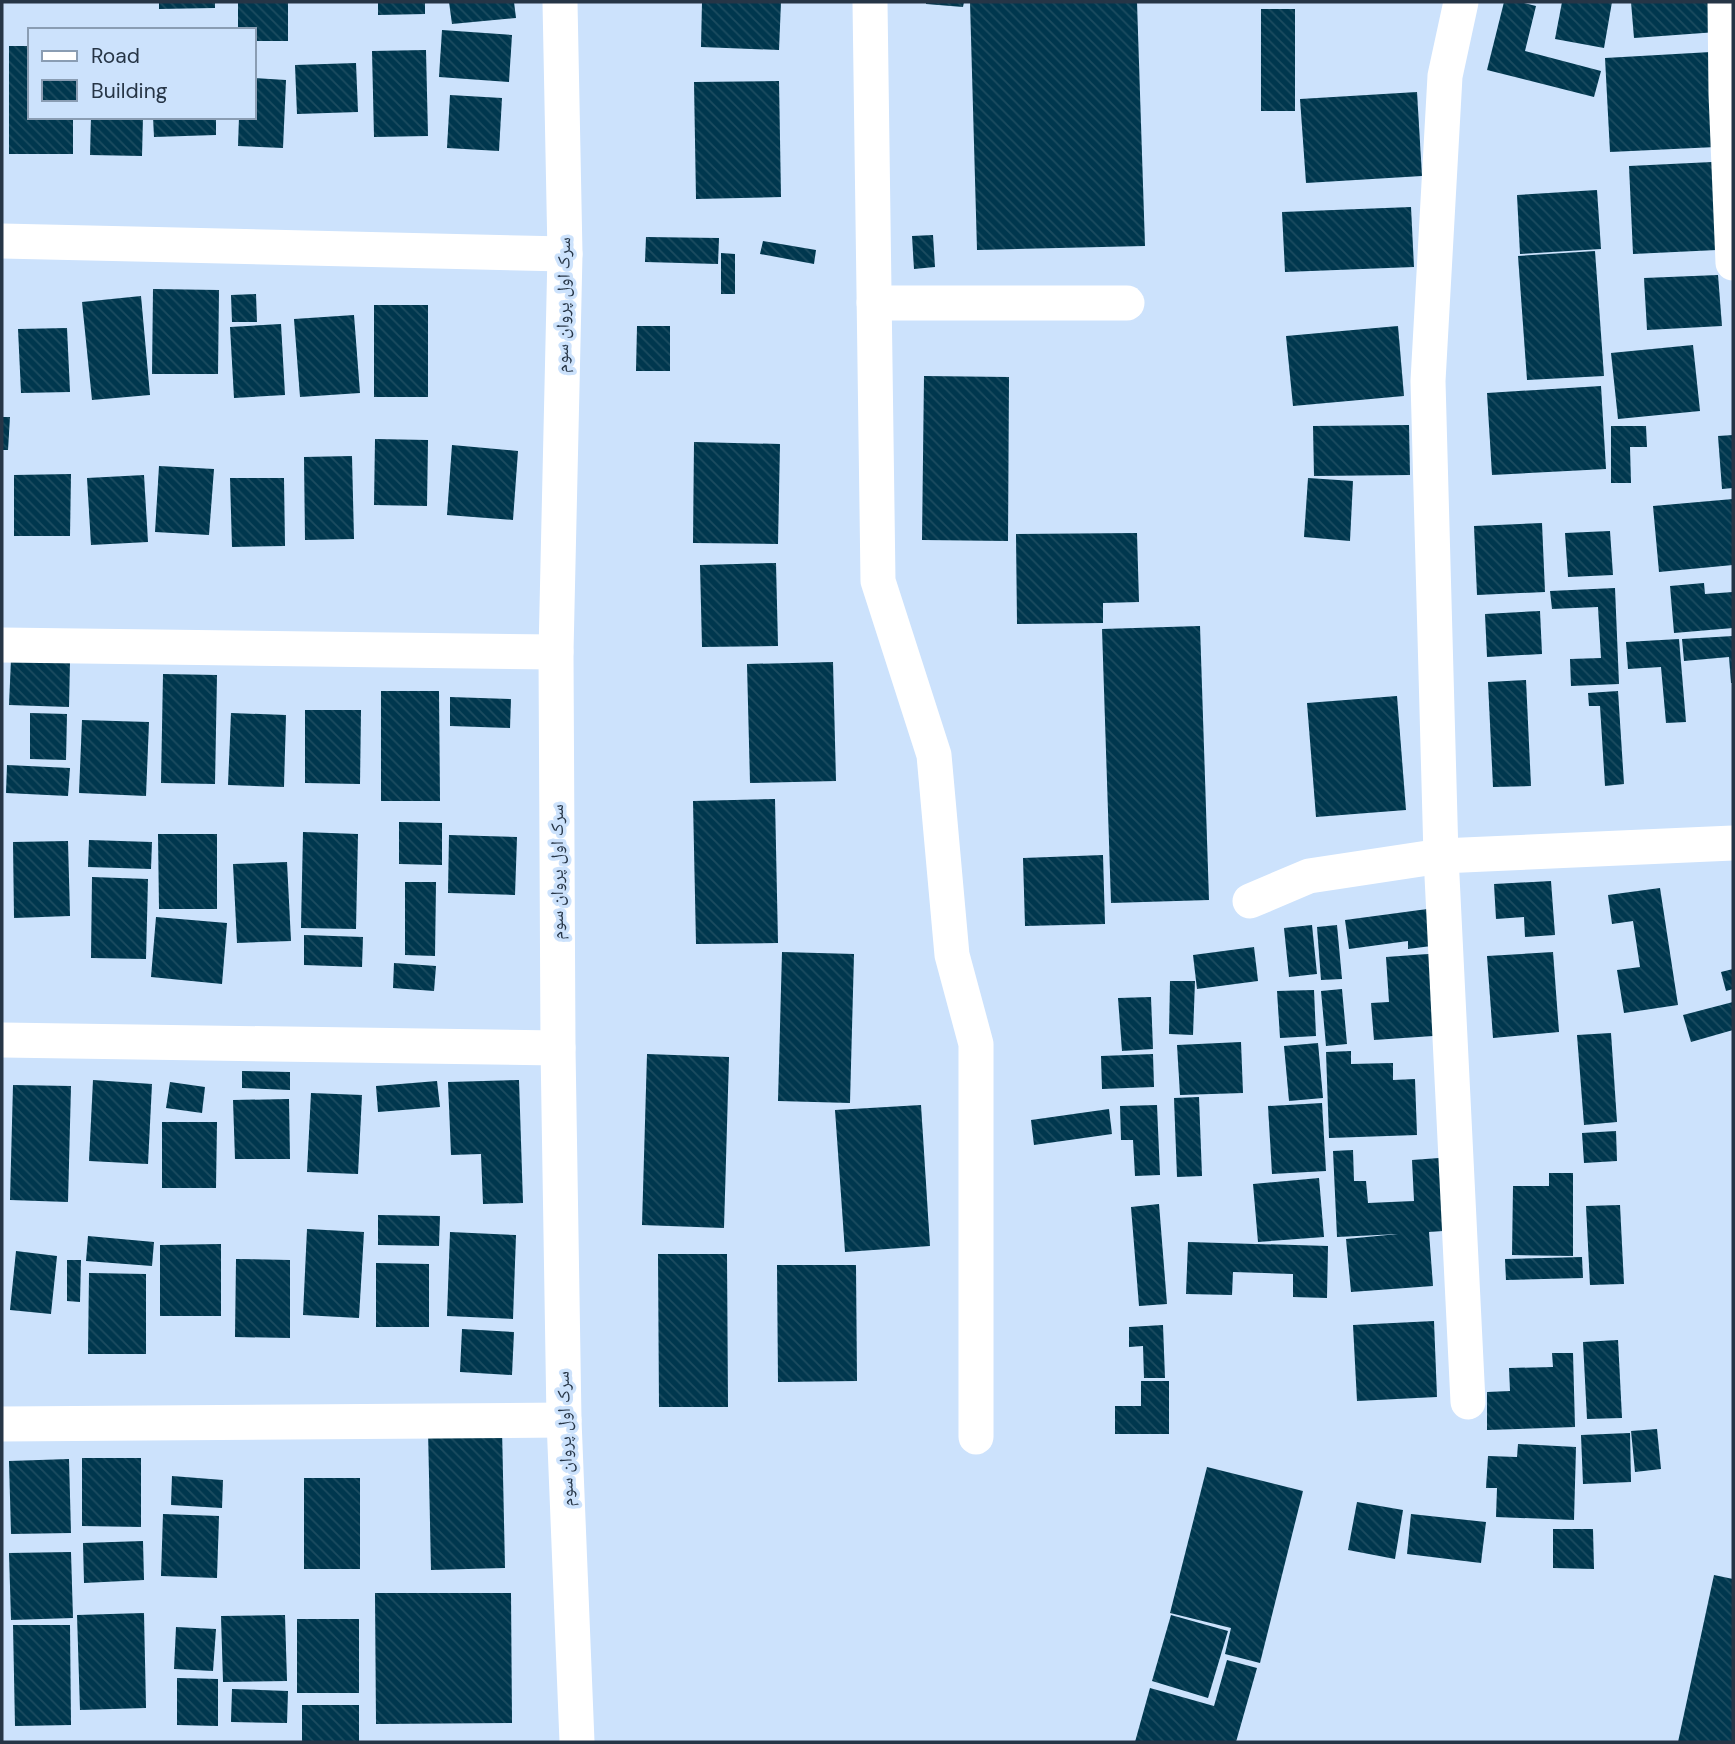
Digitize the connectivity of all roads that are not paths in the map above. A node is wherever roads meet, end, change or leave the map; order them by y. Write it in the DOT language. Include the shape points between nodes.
graph roads {
  1 [pos="559,2"];
  2 [pos="870,2"];
  3 [pos="1461,2"];
  4 [pos="1725,2"];
  5 [pos="2,241"];
  6 [pos="565,254"];
  7 [pos="1733,264"];
  8 [pos="874,303"];
  9 [pos="1126,303"];
  10 [pos="2,645"];
  11 [pos="556,652"];
  12 [pos="1733,844"];
  13 [pos="1441,856"];
  14 [pos="1250,901"];
  15 [pos="2,1040"];
  16 [pos="558,1048"];
  17 [pos="1468,1402"];
  18 [pos="564,1420"];
  19 [pos="2,1424"];
  20 [pos="976,1437"];
  21 [pos="577,1742"];
  1 -- 6 [label="street, سرک اول پروان سوم"];
  2 -- 8 [label="street"];
  3 -- 13 [label="street" via="1445,76 1428,381"];
  4 -- 7 [label="street"];
  5 -- 6 [label="street"];
  6 -- 11 [label="street, سرک اول پروان سوم"];
  8 -- 9 [label="street"];
  8 -- 20 [label="street" via="878,581 934,755 952,955 976,1044"];
  10 -- 11 [label="street"];
  11 -- 16 [label="street, سرک اول پروان سوم"];
  12 -- 13 [label="street"];
  13 -- 14 [label="street" via="1309,876"];
  13 -- 17 [label="street"];
  15 -- 16 [label="street"];
  16 -- 18 [label="street, سرک اول پروان سوم"];
  18 -- 19 [label="street"];
  18 -- 21 [label="street, سرک اول پروان سوم"];
}
